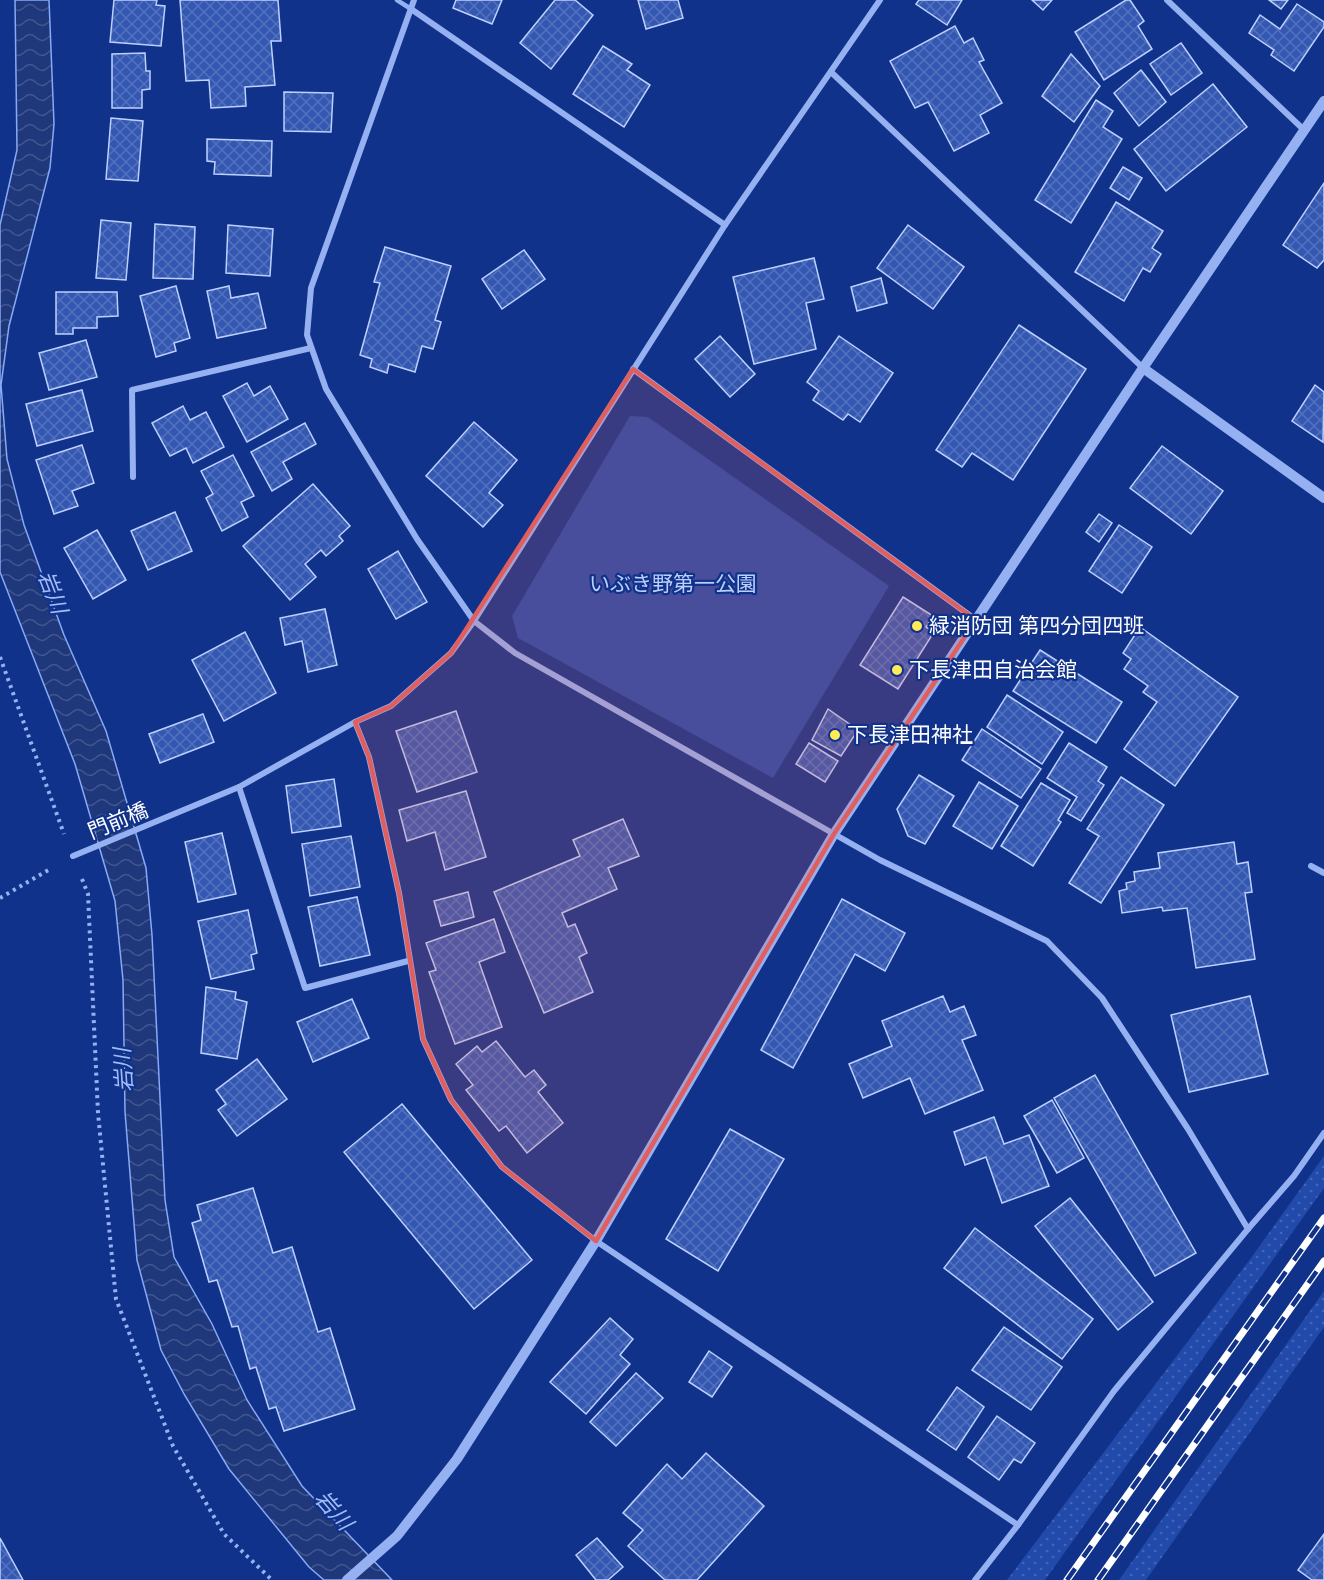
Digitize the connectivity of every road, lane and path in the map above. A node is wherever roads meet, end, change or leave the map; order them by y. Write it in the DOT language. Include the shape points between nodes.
graph roads {
  1 [pos="397,0"];
  2 [pos="414,0"];
  3 [pos="880,0"];
  4 [pos="1167,0"];
  5 [pos="411,9"];
  6 [pos="831,72"];
  7 [pos="1324,101"];
  8 [pos="1303,129"];
  9 [pos="725,225"];
  10 [pos="310,348"];
  11 [pos="1143,368"];
  12 [pos="633,369"];
  13 [pos="133,477"];
  14 [pos="1324,498"];
  15 [pos="976,620"];
  16 [pos="474,621"];
  17 [pos="0,657"];
  18 [pos="355,722"];
  19 [pos="239,787"];
  20 [pos="834,834"];
  21 [pos="72,856"];
  22 [pos="1311,866"];
  23 [pos="1324,873"];
  24 [pos="0,898"];
  25 [pos="408,961"];
  26 [pos="1324,1133"];
  27 [pos="1248,1229"];
  28 [pos="596,1241"];
  29 [pos="1018,1525"];
  30 [pos="272,1580"];
  31 [pos="347,1580"];
  32 [pos="975,1580"];
  1 -- 5 [label="lane"];
  2 -- 5 [label="street"];
  3 -- 6 [label="street, 門前橋"];
  4 -- 8 [label="street"];
  5 -- 9 [label="street"];
  5 -- 10 [label="street" via="311,288 307,335"];
  6 -- 9 [label="street, 門前橋"];
  6 -- 11 [label="street"];
  7 -- 8 [label="street"];
  8 -- 11 [label="street"];
  9 -- 12 [label="street, 門前橋"];
  10 -- 13 [label="street" via="132,390"];
  10 -- 16 [label="street" via="326,389 417,539"];
  11 -- 14 [label="street"];
  11 -- 15 [label="street"];
  12 -- 15 [label="street"];
  12 -- 16 [label="street, 門前橋"];
  15 -- 20 [label="street"];
  16 -- 18 [label="street, 門前橋" via="451,653 391,706"];
  16 -- 20 [label="street" via="515,653"];
  17 -- 21 [label="path"];
  18 -- 19 [label="street, 門前橋"];
  18 -- 25 [label="street" via="371,768 399,894"];
  19 -- 21 [label="street, 門前橋"];
  19 -- 25 [label="street" via="306,988"];
  20 -- 27 [label="street" via="1047,941 1102,998"];
  20 -- 28 [label="street"];
  21 -- 24 [label="path"];
  21 -- 30 [label="path" via="88,894 98,1113 116,1299 173,1446 224,1534"];
  22 -- 23 [label="street"];
  25 -- 28 [label="street" via="423,1039 451,1100 502,1167"];
  26 -- 27 [label="street" via="1294,1176"];
  27 -- 29 [label="street" via="1114,1391"];
  28 -- 29 [label="street"];
  28 -- 31 [label="street" via="457,1459 397,1536"];
  29 -- 32 [label="street"];
}
